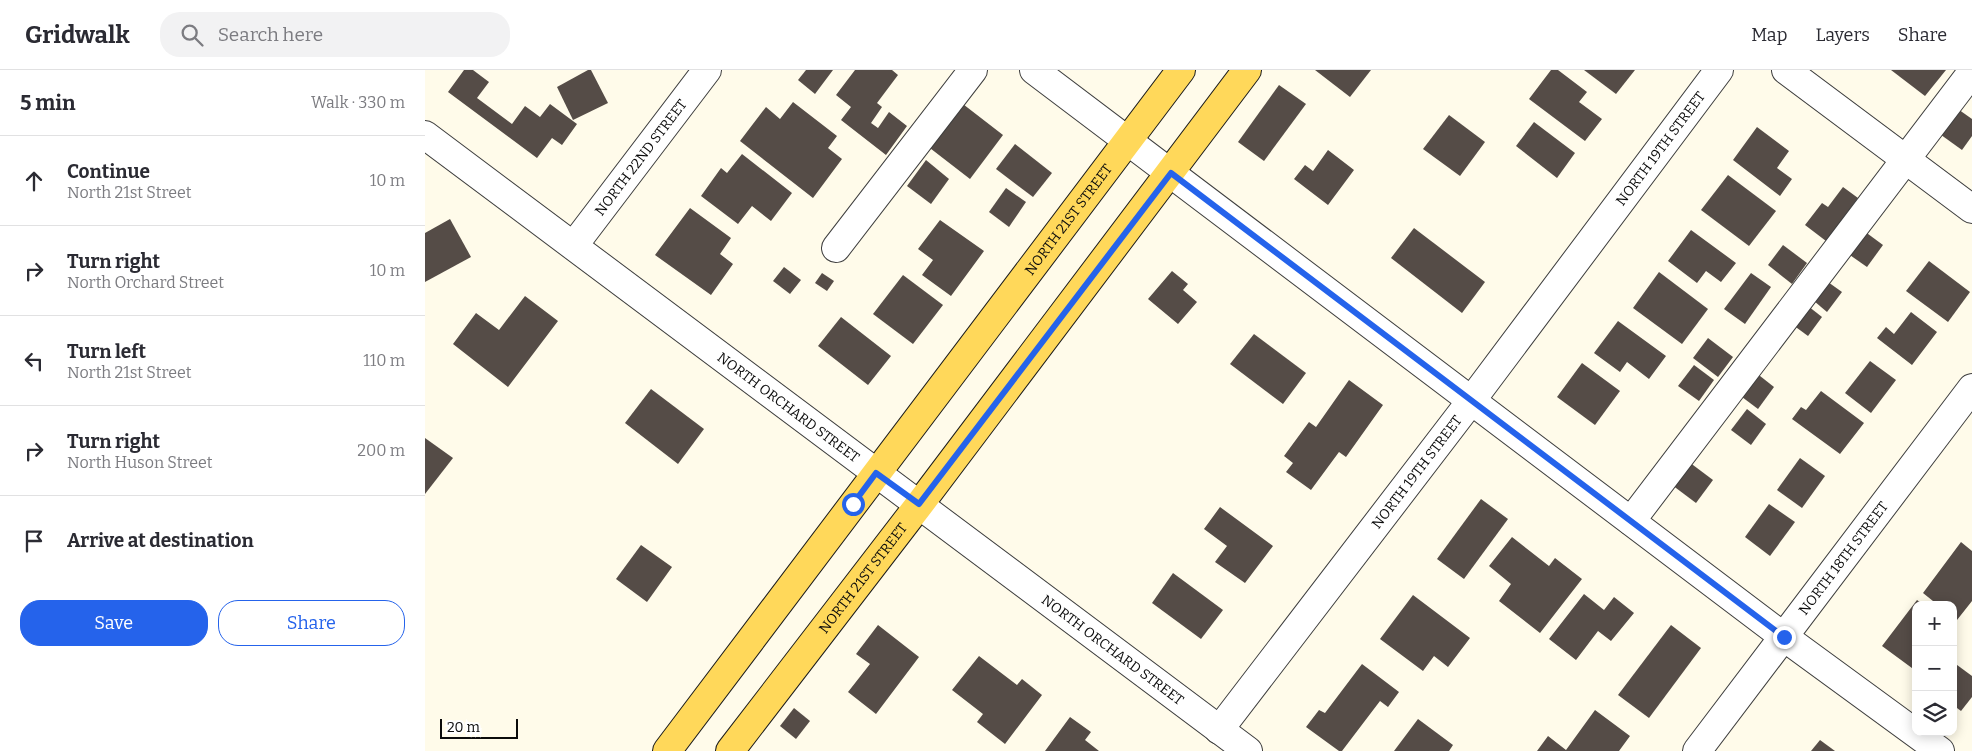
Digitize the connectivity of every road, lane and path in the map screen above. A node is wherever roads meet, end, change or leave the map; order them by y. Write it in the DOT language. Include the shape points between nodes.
graph roads {
  1 [pos="707,70"];
  2 [pos="973,70"];
  3 [pos="1034,70"];
  4 [pos="1181,70"];
  5 [pos="1247,70"];
  6 [pos="1719,70"];
  7 [pos="1786,70"];
  8 [pos="1972,72"];
  9 [pos="425,136"];
  10 [pos="1128,140"];
  11 [pos="1905,160"];
  12 [pos="1171,173"];
  13 [pos="1972,210"];
  14 [pos="574,245"];
  15 [pos="836,248"];
  16 [pos="1972,388"];
  17 [pos="1471,401"];
  18 [pos="876,473"];
  19 [pos="919,504"];
  20 [pos="1631,522"];
  21 [pos="1784,637"];
  22 [pos="1219,730"];
  23 [pos="667,751"];
  24 [pos="730,751"];
  25 [pos="1248,751"];
  26 [pos="1697,751"];
  27 [pos="1940,751"];
  1 -- 14 [label="street, NORTH 22ND STREET"];
  2 -- 15 [label="street"];
  3 -- 10 [label="street"];
  4 -- 10 [label="main road, NORTH 21ST STREET"];
  5 -- 12 [label="main road, NORTH 21ST STREET"];
  6 -- 17 [label="street, NORTH 19TH STREET"];
  7 -- 11 [label="street"];
  8 -- 11 [label="street"];
  9 -- 14 [label="street, NORTH ORCHARD STREET"];
  10 -- 12 [label="street"];
  10 -- 18 [label="main road, NORTH 21ST STREET"];
  11 -- 13 [label="street"];
  11 -- 20 [label="street"];
  12 -- 17 [label="street"];
  12 -- 19 [label="main road, NORTH 21ST STREET"];
  14 -- 18 [label="street, NORTH ORCHARD STREET"];
  16 -- 21 [label="street, NORTH 18TH STREET"];
  17 -- 20 [label="street"];
  17 -- 22 [label="street, NORTH 19TH STREET"];
  18 -- 19 [label="street, NORTH ORCHARD STREET"];
  18 -- 23 [label="main road, NORTH 21ST STREET"];
  19 -- 22 [label="street, NORTH ORCHARD STREET"];
  19 -- 24 [label="main road, NORTH 21ST STREET"];
  20 -- 21 [label="street"];
  21 -- 26 [label="street, NORTH 18TH STREET"];
  21 -- 27 [label="street"];
  22 -- 25 [label="street, NORTH ORCHARD STREET"];
}
